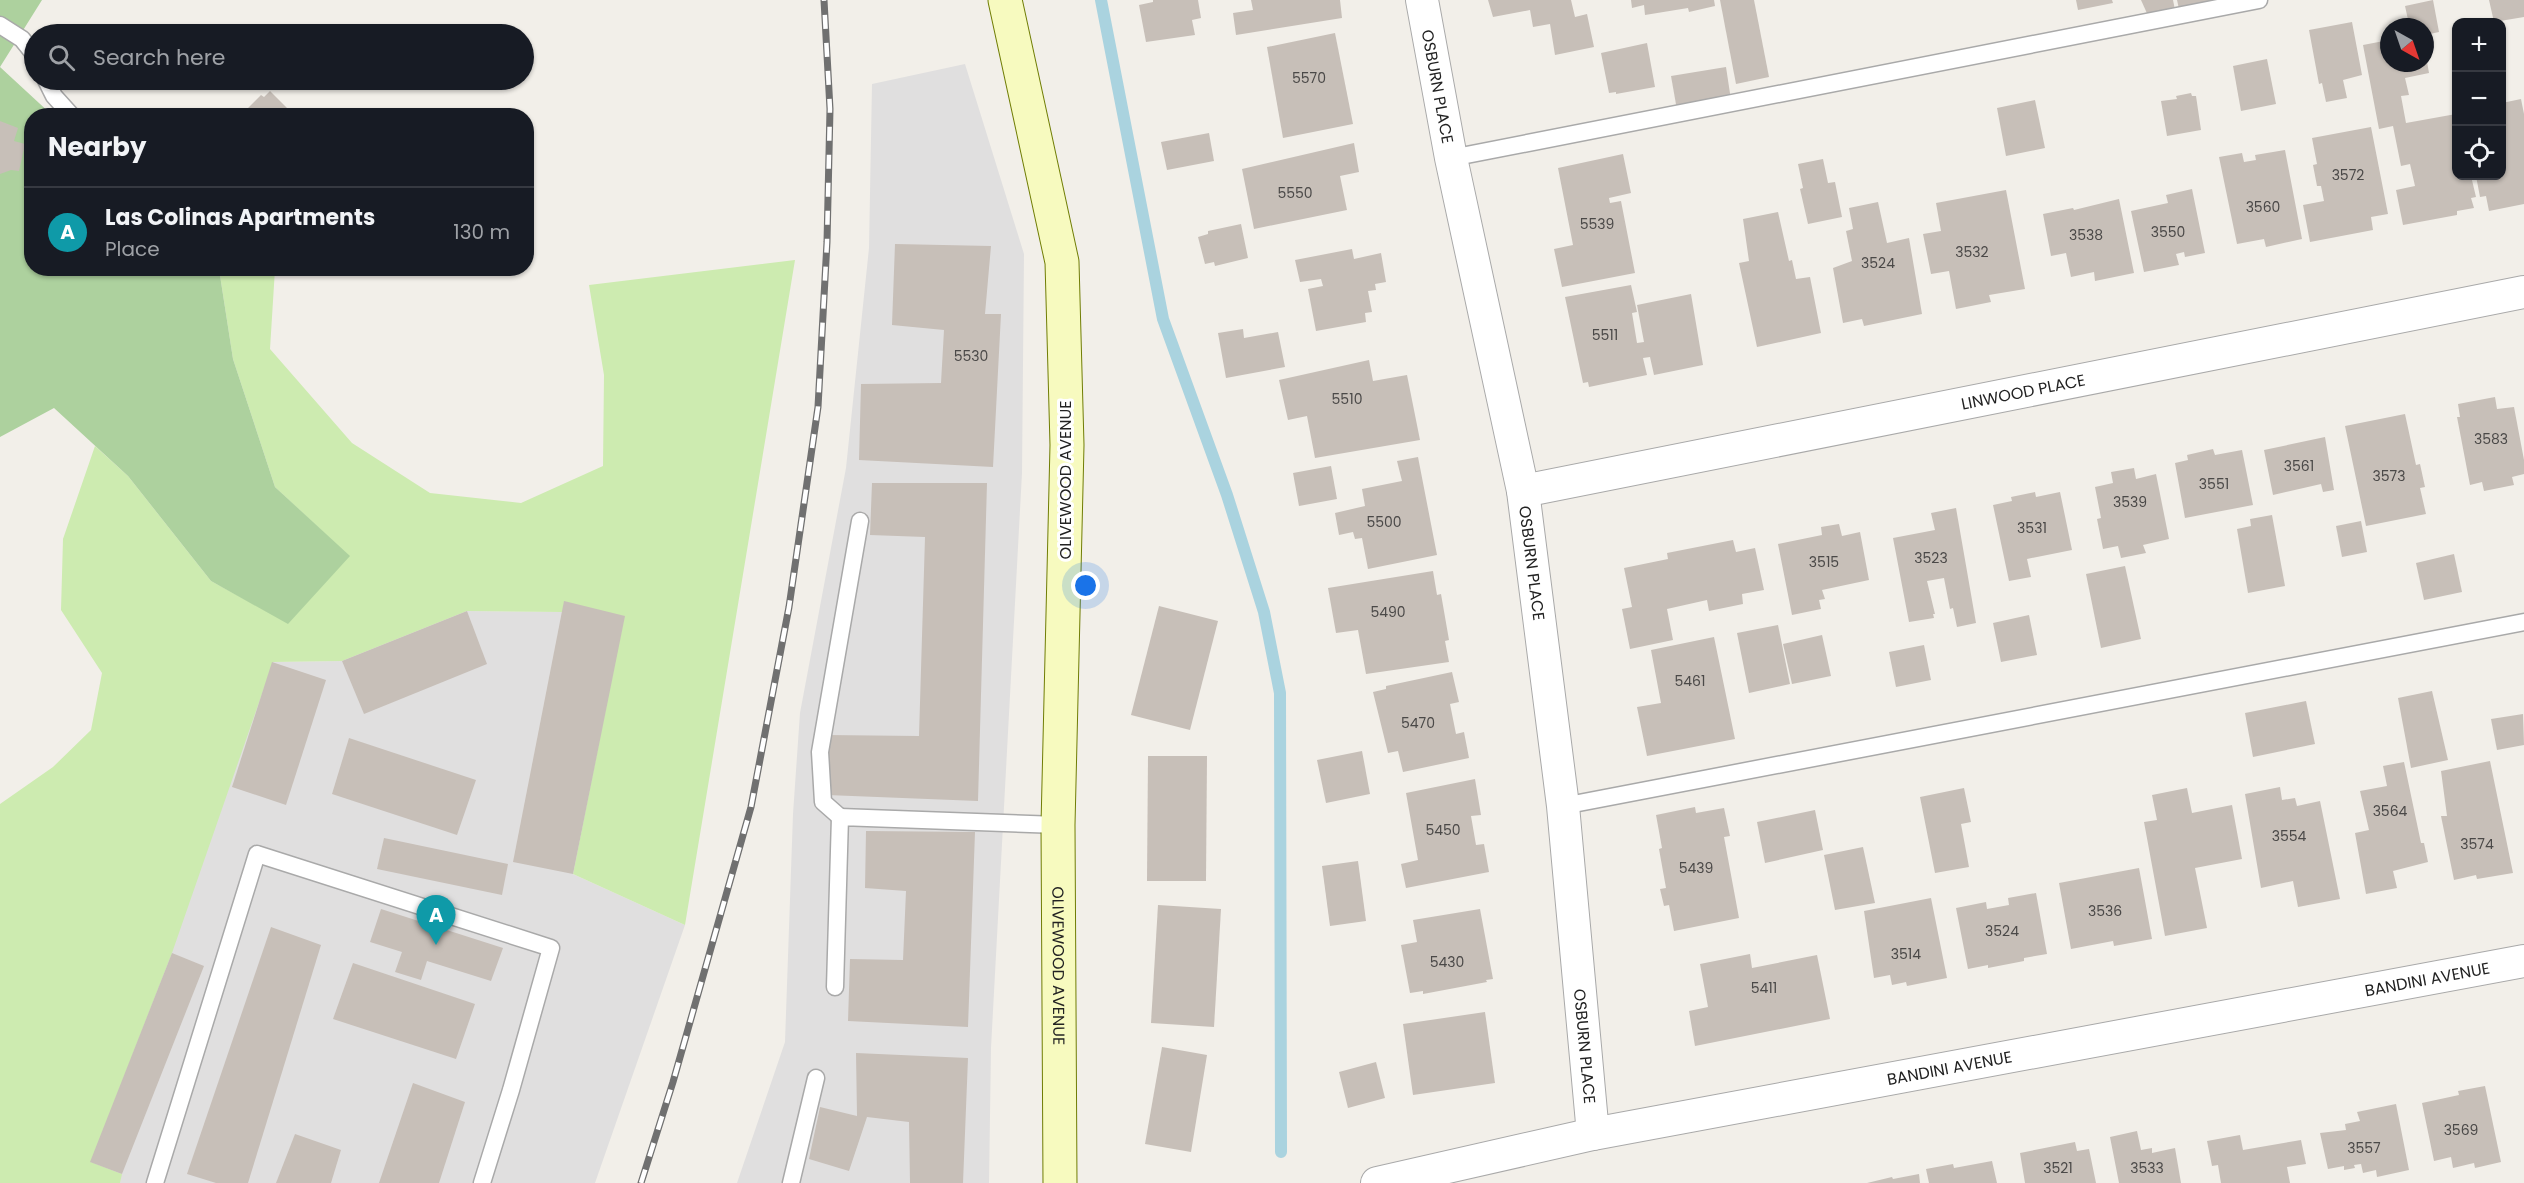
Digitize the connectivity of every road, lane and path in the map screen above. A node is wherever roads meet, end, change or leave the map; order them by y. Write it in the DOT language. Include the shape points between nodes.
graph roads {
  1 [pos="1005,0"];
  2 [pos="1422,0"];
  3 [pos="2259,0"];
  4 [pos="0,25"];
  5 [pos="24,42"];
  6 [pos="51,90"];
  7 [pos="65,108"];
  8 [pos="1451,158"];
  9 [pos="2524,292"];
  10 [pos="1523,491"];
  11 [pos="860,521"];
  12 [pos="2524,622"];
  13 [pos="1563,806"];
  14 [pos="840,817"];
  15 [pos="1058,825"];
  16 [pos="2524,961"];
  17 [pos="835,987"];
  18 [pos="816,1078"];
  19 [pos="1593,1134"];
  20 [pos="155,1183"];
  21 [pos="482,1183"];
  22 [pos="791,1183"];
  23 [pos="1060,1183"];
  24 [pos="1377,1183"];
  1 -- 15 [label="main road, OLIVEWOOD AVENUE" via="1062,262 1067,445"];
  2 -- 8 [label="street, OSBURN PLACE"];
  3 -- 8 [label="lane"];
  4 -- 5 [label="lane"];
  6 -- 7 [label="lane"];
  8 -- 10 [label="street, OSBURN PLACE"];
  9 -- 10 [label="street, LINWOOD PLACE"];
  10 -- 13 [label="street, OSBURN PLACE"];
  11 -- 14 [label="lane" via="820,752 824,801"];
  12 -- 13 [label="lane"];
  13 -- 19 [label="street, OSBURN PLACE"];
  14 -- 15 [label="lane"];
  14 -- 17 [label="lane"];
  15 -- 23 [label="main road, OLIVEWOOD AVENUE"];
  16 -- 19 [label="street, BANDINI AVENUE"];
  18 -- 22 [label="lane"];
  19 -- 24 [label="street, BANDINI AVENUE"];
  20 -- 21 [label="lane" via="256,854 550,948"];
}
